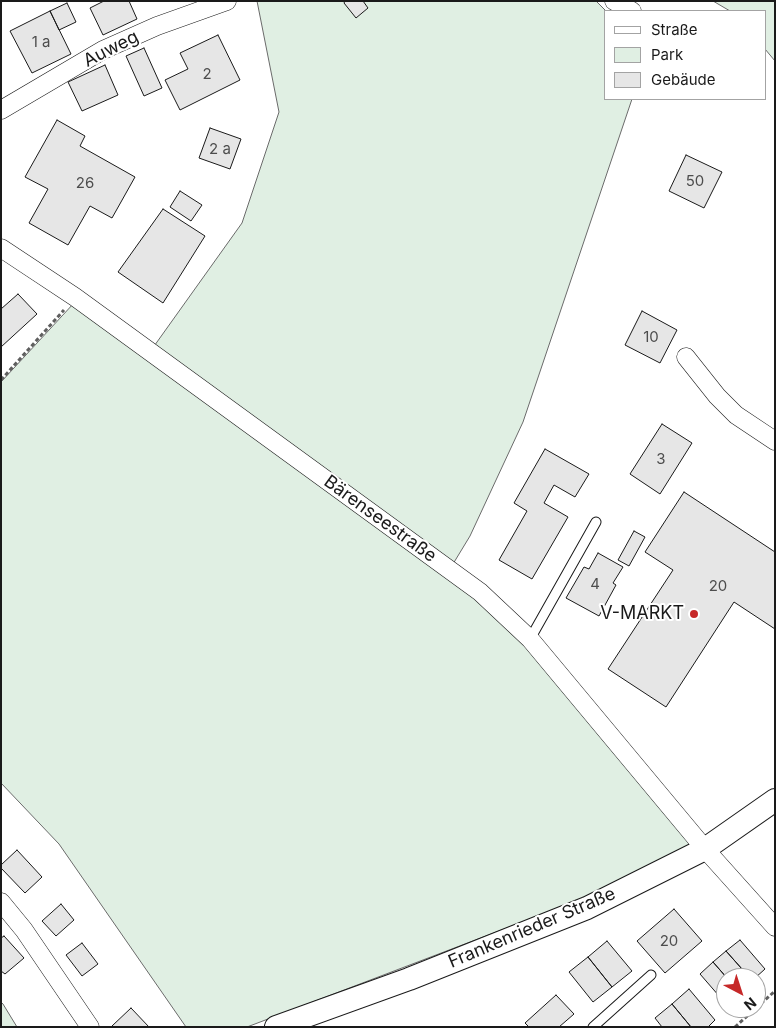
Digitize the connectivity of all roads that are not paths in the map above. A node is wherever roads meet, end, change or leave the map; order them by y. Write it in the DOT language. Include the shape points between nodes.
graph roads {
  1 [pos="227,1"];
  2 [pos="614,1"];
  3 [pos="630,10"];
  4 [pos="1,110"];
  5 [pos="1,248"];
  6 [pos="686,357"];
  7 [pos="775,441"];
  8 [pos="596,522"];
  9 [pos="530,639"];
  10 [pos="775,800"];
  11 [pos="705,849"];
  12 [pos="1,902"];
  13 [pos="775,927"];
  14 [pos="651,975"];
  15 [pos="90,1027"];
  16 [pos="276,1027"];
  17 [pos="593,1027"];
  1 -- 4 [label="street, Auweg" via="103,50"];
  2 -- 3 [label="street"];
  5 -- 9 [label="street, Bärenseestraße" via="75,298 480,592"];
  6 -- 7 [label="street" via="736,415"];
  8 -- 9 [label="lane"];
  9 -- 11 [label="street, Bärenseestraße"];
  10 -- 11 [label="street, Frankenrieder Straße"];
  11 -- 13 [label="street, Bärenseestraße"];
  11 -- 16 [label="street, Frankenrieder Straße" via="587,908 409,979"];
  12 -- 15 [label="street"];
  14 -- 17 [label="lane"];
}
